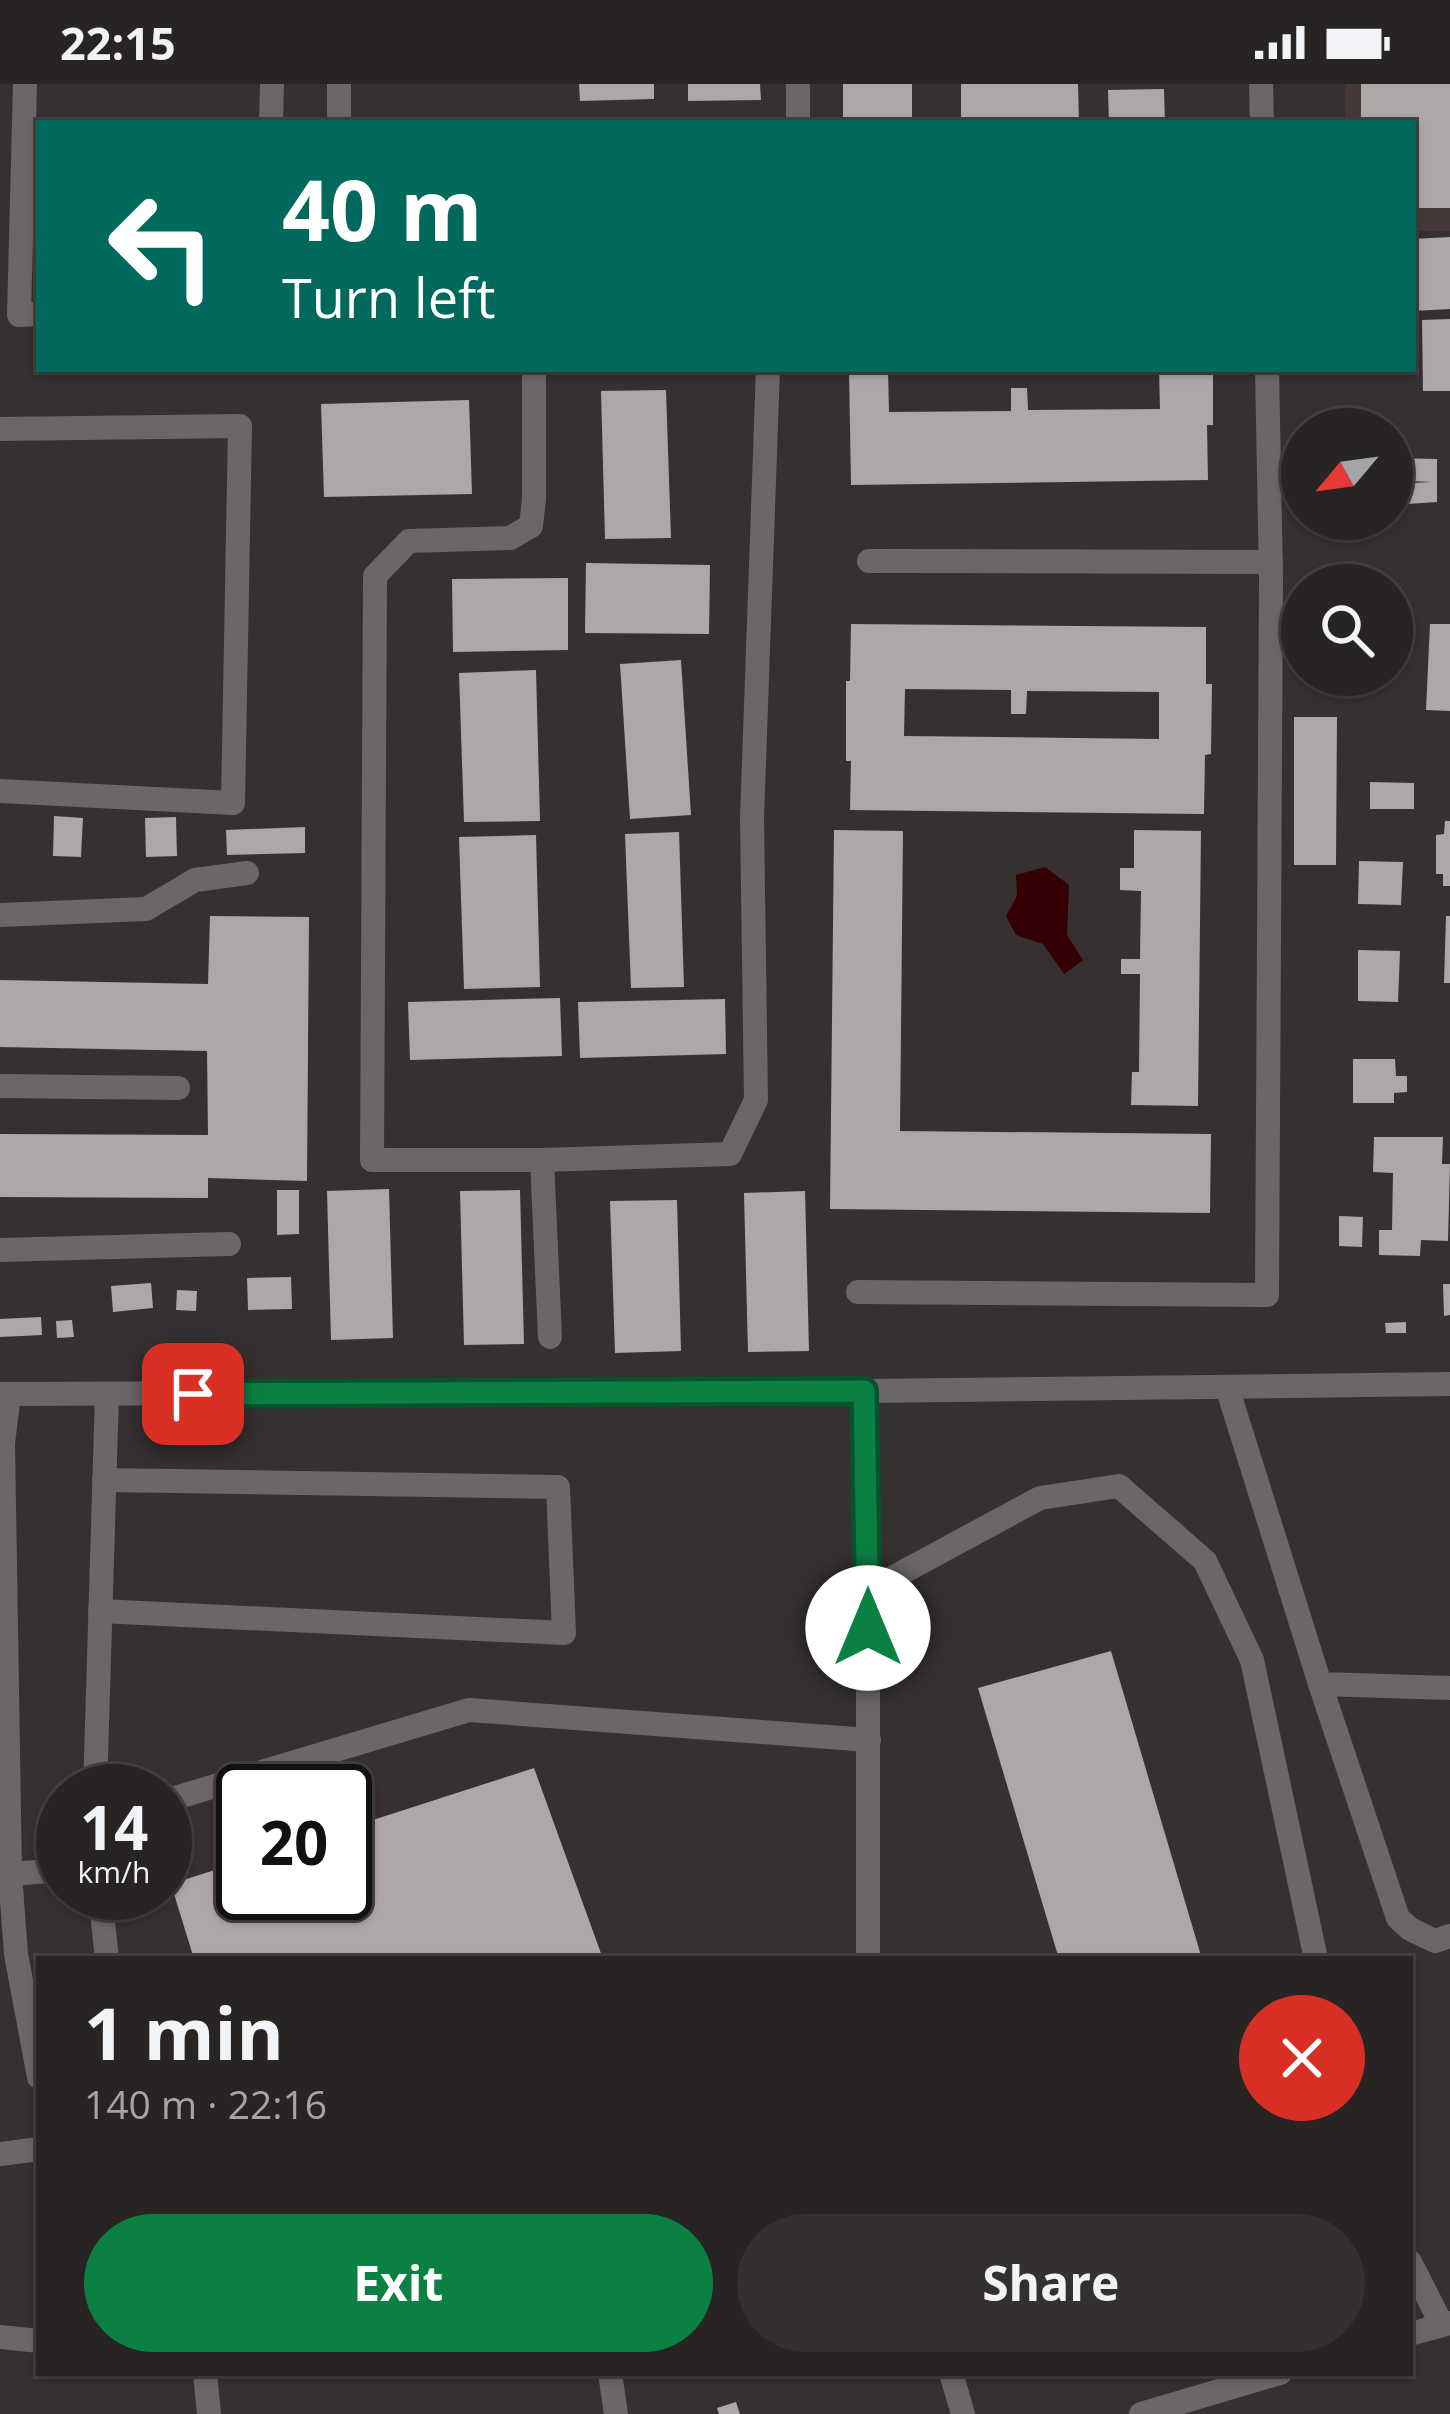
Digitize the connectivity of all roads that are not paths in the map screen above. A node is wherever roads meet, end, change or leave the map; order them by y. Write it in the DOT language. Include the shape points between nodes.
graph roads {
  1 [pos="25,84"];
  2 [pos="272,84"];
  3 [pos="339,84"];
  4 [pos="798,84"];
  5 [pos="1261,84"];
  6 [pos="272,120"];
  7 [pos="339,120"];
  8 [pos="798,120"];
  9 [pos="1262,120"];
  10 [pos="36,314"];
  11 [pos="534,372"];
  12 [pos="768,372"];
  13 [pos="1267,372"];
  14 [pos="0,429"];
  15 [pos="869,561"];
  16 [pos="1271,562"];
  17 [pos="0,790"];
  18 [pos="247,874"];
  19 [pos="0,915"];
  20 [pos="0,1086"];
  21 [pos="178,1088"];
  22 [pos="542,1160"];
  23 [pos="229,1244"];
  24 [pos="0,1250"];
  25 [pos="858,1292"];
  26 [pos="550,1336"];
  27 [pos="1450,1384"];
  28 [pos="1228,1387"];
  29 [pos="864,1391"];
  30 [pos="4,1394"];
  31 [pos="106,1394"];
  32 [pos="104,1480"];
  33 [pos="868,1591"];
  34 [pos="100,1611"];
  35 [pos="1320,1684"];
  36 [pos="1450,1688"];
  37 [pos="869,1740"];
  38 [pos="96,1764"];
  39 [pos="192,1793"];
  40 [pos="36,1872"];
  41 [pos="10,1874"];
  42 [pos="103,1920"];
  43 [pos="1450,1936"];
  44 [pos="107,1956"];
  45 [pos="868,1956"];
  46 [pos="1315,1956"];
  47 [pos="36,2061"];
  48 [pos="36,2149"];
  49 [pos="0,2154"];
  50 [pos="1413,2267"];
  51 [pos="1446,2324"];
  52 [pos="1413,2334"];
  53 [pos="0,2336"];
  54 [pos="36,2341"];
  55 [pos="205,2376"];
  56 [pos="610,2376"];
  57 [pos="952,2376"];
  58 [pos="1270,2376"];
  59 [pos="209,2414"];
  60 [pos="616,2414"];
  61 [pos="964,2414"];
  62 [pos="1141,2414"];
  1 -- 10 [label="lane" via="19,315"];
  2 -- 6 [label="lane"];
  3 -- 7 [label="lane"];
  4 -- 8 [label="lane"];
  5 -- 9 [label="lane"];
  11 -- 22 [label="lane" via="531,526 510,538 409,541 375,576 372,1160"];
  12 -- 22 [label="lane" via="752,818 756,1100 730,1154"];
  13 -- 16 [label="lane"];
  14 -- 17 [label="lane" via="240,426 233,803"];
  15 -- 16 [label="lane"];
  16 -- 25 [label="lane" via="1267,1294"];
  18 -- 19 [label="lane" via="195,880 146,909"];
  20 -- 21 [label="lane"];
  22 -- 26 [label="lane"];
  23 -- 24 [label="lane"];
  27 -- 28 [label="lane"];
  28 -- 29 [label="lane"];
  28 -- 35 [label="lane"];
  29 -- 31 [label="lane"];
  29 -- 33 [label="lane"];
  30 -- 31 [label="lane"];
  30 -- 41 [label="lane"];
  31 -- 32 [label="lane"];
  32 -- 34 [label="lane"];
  32 -- 34 [label="lane" via="558,1487 564,1633"];
  33 -- 37 [label="lane"];
  33 -- 46 [label="lane" via="1040,1498 1119,1486 1205,1561 1252,1660"];
  34 -- 38 [label="lane"];
  35 -- 36 [label="lane"];
  35 -- 43 [label="lane" via="1398,1918 1435,1941"];
  37 -- 39 [label="lane" via="469,1710"];
  37 -- 45 [label="lane"];
  40 -- 41 [label="lane"];
  41 -- 47 [label="lane"];
  42 -- 44 [label="lane"];
  48 -- 49 [label="lane"];
  50 -- 51 [label="lane"];
  51 -- 52 [label="lane"];
  53 -- 54 [label="lane"];
  55 -- 59 [label="lane"];
  56 -- 60 [label="lane"];
  57 -- 61 [label="lane"];
  58 -- 62 [label="lane"];
}
